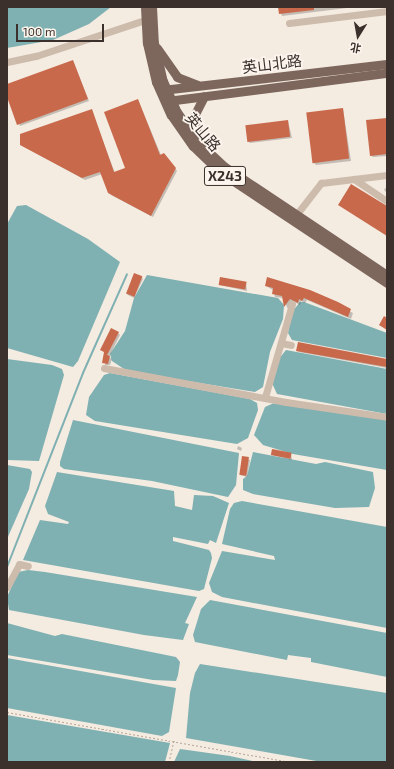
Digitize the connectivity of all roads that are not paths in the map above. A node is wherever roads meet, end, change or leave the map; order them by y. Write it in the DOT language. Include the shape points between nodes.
graph roads {
  1 [pos="145,7"];
  2 [pos="152,7"];
  3 [pos="387,11"];
  4 [pos="145,20"];
  5 [pos="289,23"];
  6 [pos="154,43"];
  7 [pos="7,62"];
  8 [pos="387,64"];
  9 [pos="387,73"];
  10 [pos="203,86"];
  11 [pos="163,90"];
  12 [pos="204,96"];
  13 [pos="168,101"];
  14 [pos="198,142"];
  15 [pos="387,175"];
  16 [pos="354,179"];
  17 [pos="387,201"];
  18 [pos="296,214"];
  19 [pos="387,275"];
  20 [pos="387,283"];
  21 [pos="292,304"];
  22 [pos="281,343"];
  23 [pos="291,345"];
  24 [pos="104,368"];
  25 [pos="265,397"];
  26 [pos="387,417"];
  27 [pos="28,566"];
  28 [pos="7,587"];
  1 -- 4 [label="main road, 英山路 / X243"];
  2 -- 6 [label="main road, 英山路 / X243"];
  3 -- 5 [label="lane"];
  4 -- 7 [label="lane" via="36,56"];
  4 -- 11 [label="main road, 英山路 / X243" via="150,62"];
  6 -- 10 [label="main road" via="177,77"];
  6 -- 11 [label="main road, 英山路 / X243"];
  8 -- 10 [label="main road, 英山北路"];
  9 -- 12 [label="main road, 英山北路"];
  10 -- 11 [label="main road, 英山北路"];
  11 -- 13 [label="main road, 英山路 / X243"];
  12 -- 13 [label="main road, 英山北路"];
  12 -- 14 [label="main road" via="194,116"];
  13 -- 14 [label="main road, 英山路 / X243"];
  13 -- 20 [label="main road, 英山路 / X243" via="193,146 220,172"];
  14 -- 18 [label="main road, 英山路 / X243" via="225,167"];
  15 -- 16 [label="lane"];
  16 -- 17 [label="lane"];
  16 -- 18 [label="lane" via="321,183"];
  18 -- 19 [label="main road, 英山路 / X243"];
  21 -- 22 [label="lane"];
  22 -- 23 [label="lane"];
  22 -- 25 [label="lane" via="272,365"];
  24 -- 25 [label="lane"];
  25 -- 26 [label="lane"];
  27 -- 28 [label="lane" via="19,564"];
}
